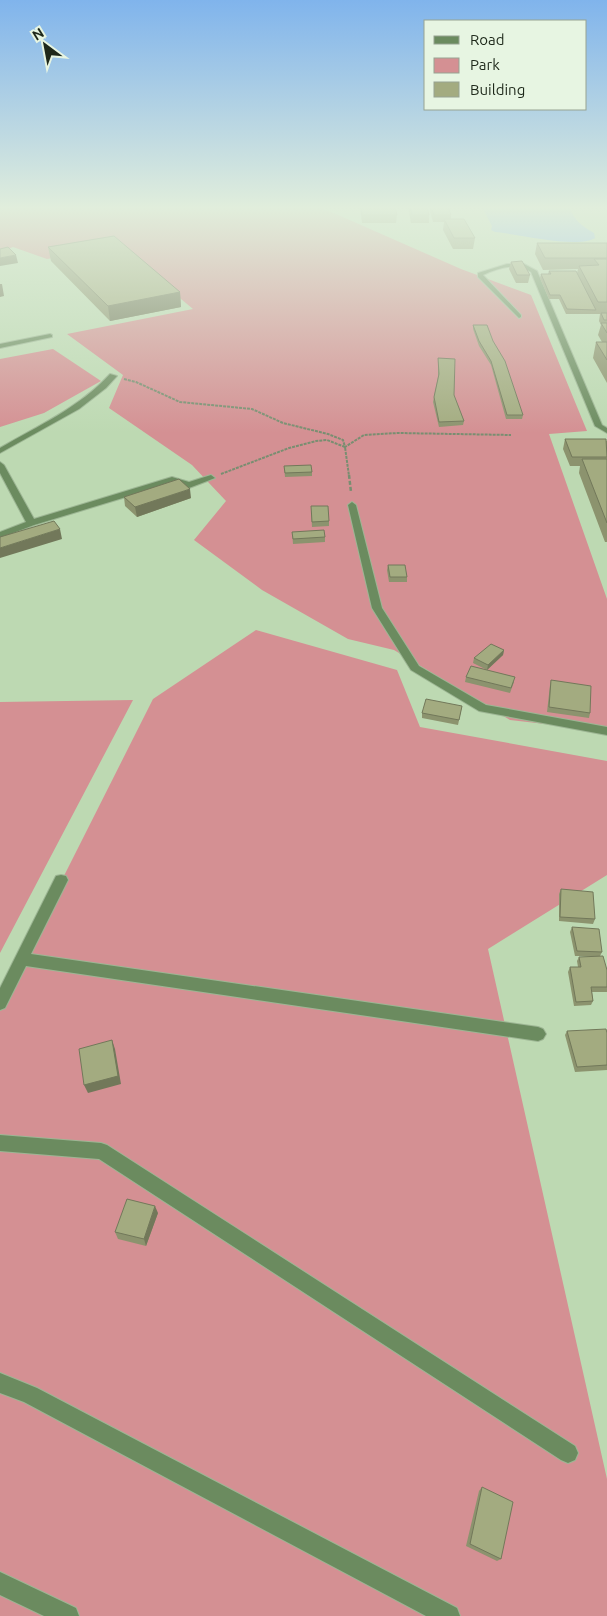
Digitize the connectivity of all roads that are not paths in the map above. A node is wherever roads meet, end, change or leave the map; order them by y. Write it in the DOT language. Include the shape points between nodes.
graph roads {
  1 [pos="485,282"];
  2 [pos="539,282"];
  3 [pos="519,316"];
  4 [pos="50,336"];
  5 [pos="0,346"];
  6 [pos="116,377"];
  7 [pos="607,431"];
  8 [pos="0,451"];
  9 [pos="0,465"];
  10 [pos="211,478"];
  11 [pos="352,505"];
  12 [pos="31,523"];
  13 [pos="0,535"];
  14 [pos="607,731"];
  15 [pos="60,880"];
  16 [pos="22,959"];
  17 [pos="0,1003"];
  18 [pos="538,1034"];
  19 [pos="0,1143"];
  20 [pos="0,1383"];
  21 [pos="568,1452"];
  22 [pos="0,1583"];
  23 [pos="68,1616"];
  24 [pos="449,1616"];
  1 -- 3 [label="street"];
  2 -- 7 [label="street" via="599,426"];
  4 -- 5 [label="street"];
  6 -- 8 [label="street" via="89,399"];
  9 -- 12 [label="street"];
  10 -- 12 [label="street" via="189,485 172,480"];
  11 -- 14 [label="street" via="377,608 415,668 483,708"];
  12 -- 13 [label="street"];
  15 -- 16 [label="street"];
  16 -- 17 [label="street"];
  16 -- 18 [label="street"];
  19 -- 21 [label="street" via="101,1151"];
  20 -- 24 [label="street" via="30,1395"];
  22 -- 23 [label="street"];
}
